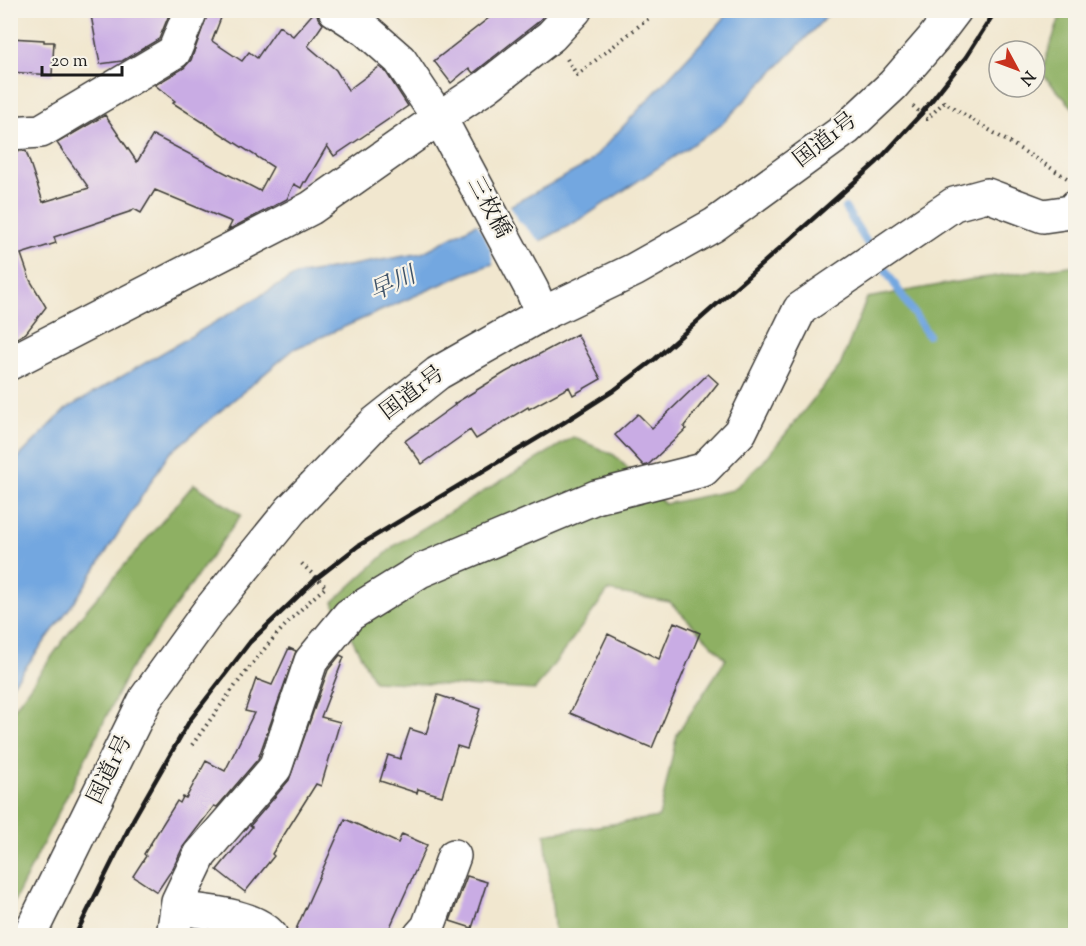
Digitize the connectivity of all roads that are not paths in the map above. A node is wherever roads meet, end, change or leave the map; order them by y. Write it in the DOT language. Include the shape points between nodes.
graph roads {
  1 [pos="191,10"];
  2 [pos="335,10"];
  3 [pos="576,10"];
  4 [pos="955,10"];
  5 [pos="441,122"];
  6 [pos="10,133"];
  7 [pos="1076,206"];
  8 [pos="537,302"];
  9 [pos="10,363"];
  10 [pos="454,856"];
  11 [pos="175,922"];
  12 [pos="29,936"];
  13 [pos="272,936"];
  14 [pos="420,936"];
  1 -- 6 [label="main road" via="174,52 41,131"];
  2 -- 5 [label="main road, 三枚橋" via="366,30 400,60"];
  3 -- 5 [label="main road" via="551,36"];
  4 -- 8 [label="main road, 国道1号" via="893,85 846,129 700,233 634,270"];
  5 -- 8 [label="main road, 三枚橋"];
  5 -- 9 [label="main road" via="311,208"];
  7 -- 11 [label="main road" via="1071,212 1043,216 987,195 954,204 800,309 740,432 703,470 596,497 420,571 349,615 311,662 275,768 200,855 178,902"];
  8 -- 12 [label="main road, 国道1号" via="375,423 291,510 202,620 146,698"];
  10 -- 14 [label="main road" via="428,927"];
  11 -- 13 [label="main road" via="230,915 265,927"];
}
